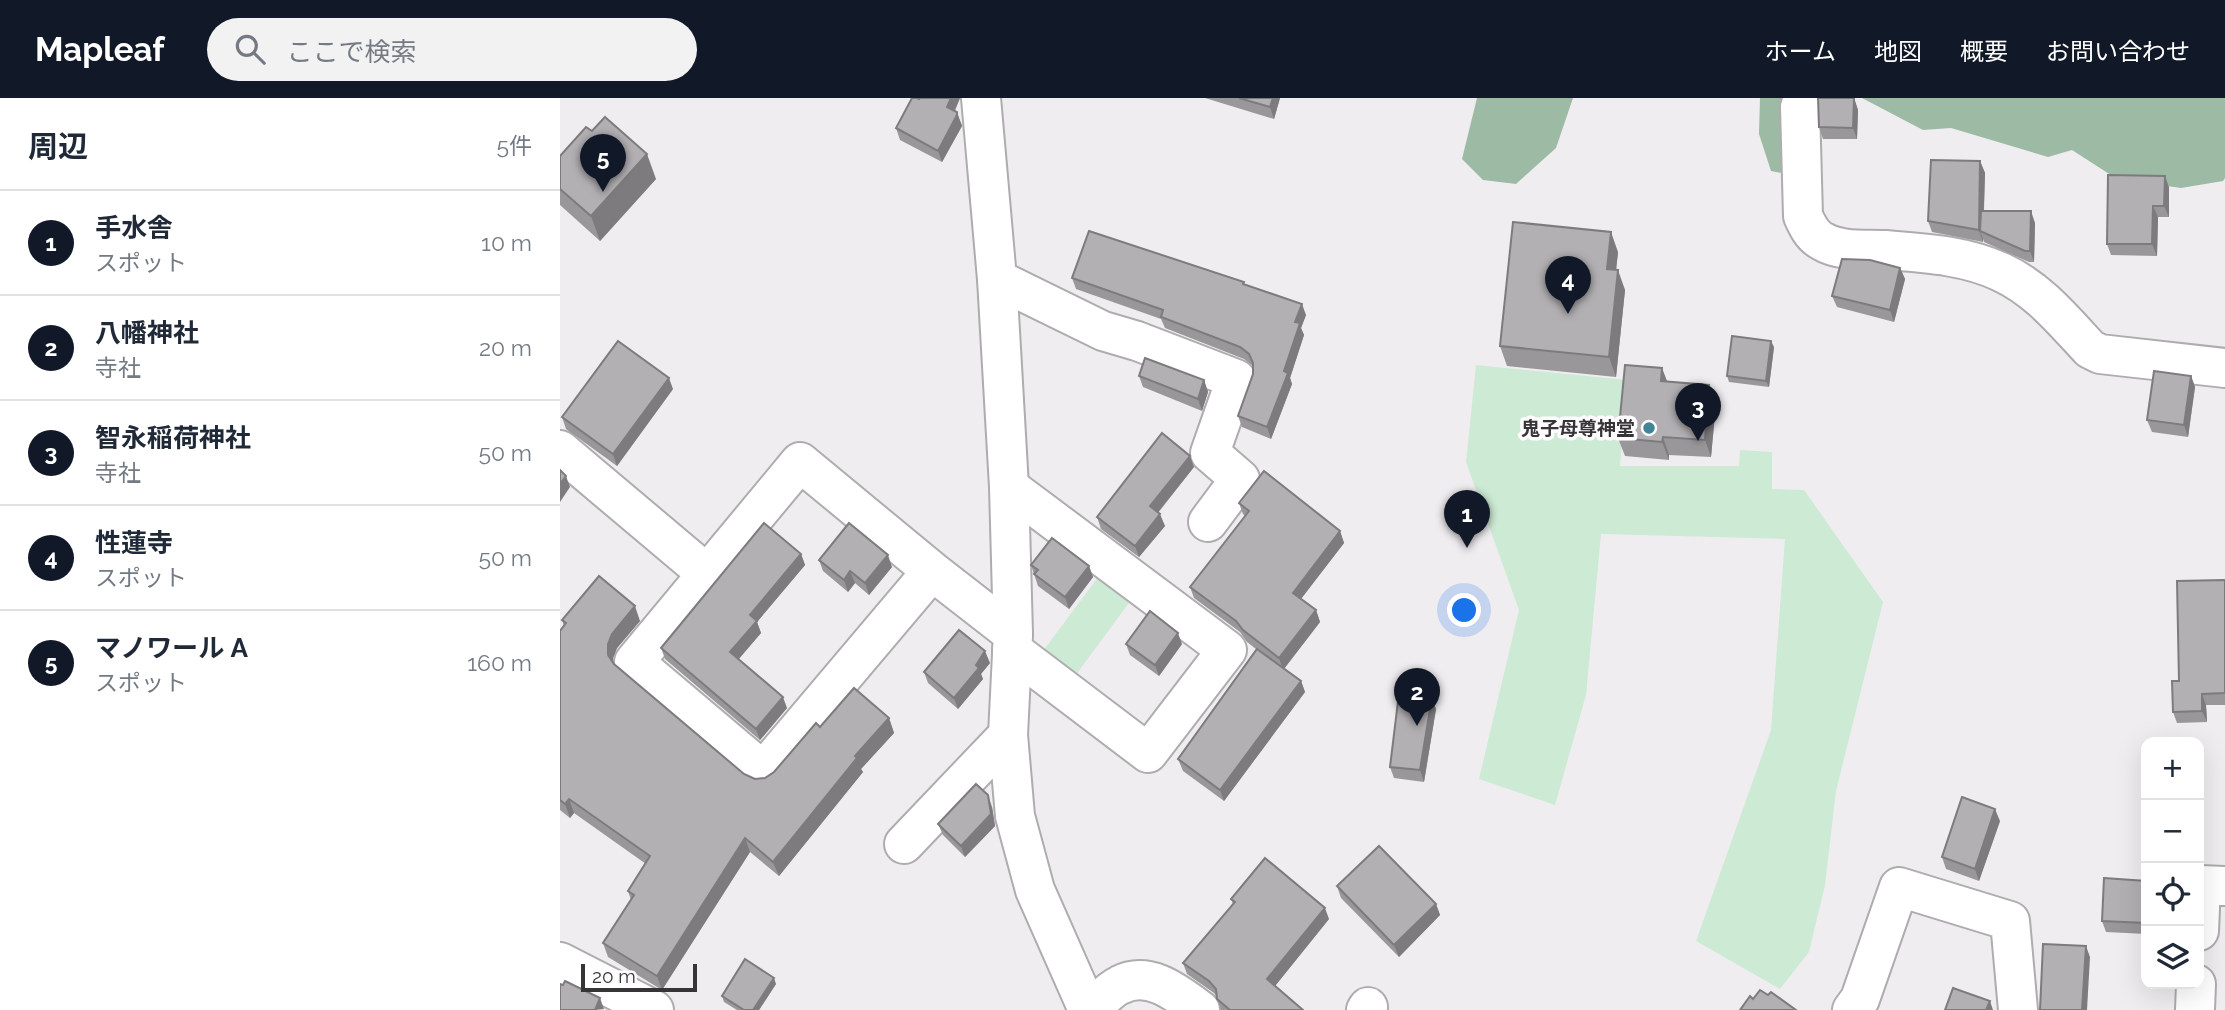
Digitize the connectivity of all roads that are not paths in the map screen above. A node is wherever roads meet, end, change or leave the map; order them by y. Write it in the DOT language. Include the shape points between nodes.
graph roads {
  1 [pos="981,98"];
  2 [pos="1800,107"];
  3 [pos="997,279"];
  4 [pos="2225,368"];
  5 [pos="560,450"];
  6 [pos="1009,488"];
  7 [pos="1208,522"];
  8 [pos="932,571"];
  9 [pos="706,573"];
  10 [pos="1012,642"];
  11 [pos="1008,735"];
  12 [pos="904,844"];
  13 [pos="2225,886"];
  14 [pos="2199,926"];
  15 [pos="560,962"];
  16 [pos="2196,989"];
  17 [pos="643,1008"];
  18 [pos="1089,1010"];
  19 [pos="1200,1010"];
  20 [pos="1852,1010"];
  21 [pos="2018,1010"];
  22 [pos="2195,1010"];
  1 -- 3 [label="street"];
  2 -- 4 [label="street" via="1803,216 1820,241 1837,247 1960,258 2023,285 2099,354"];
  3 -- 6 [label="street"];
  3 -- 7 [label="street" via="1103,331 1236,379 1210,453 1240,479"];
  5 -- 9 [label="street"];
  6 -- 10 [label="street"];
  6 -- 10 [label="street" via="1227,650 1147,753"];
  8 -- 9 [label="street" via="800,462"];
  8 -- 9 [label="street" via="763,771 634,662"];
  8 -- 10 [label="street"];
  10 -- 11 [label="street"];
  11 -- 12 [label="street"];
  11 -- 18 [label="street" via="1015,816 1035,890"];
  13 -- 14 [label="street" via="2201,885"];
  15 -- 17 [label="street"];
  16 -- 22 [label="street"];
  18 -- 19 [label="street" via="1119,985 1140,979 1162,984"];
  20 -- 21 [label="street" via="1860,999 1899,887 2010,921"];
}
